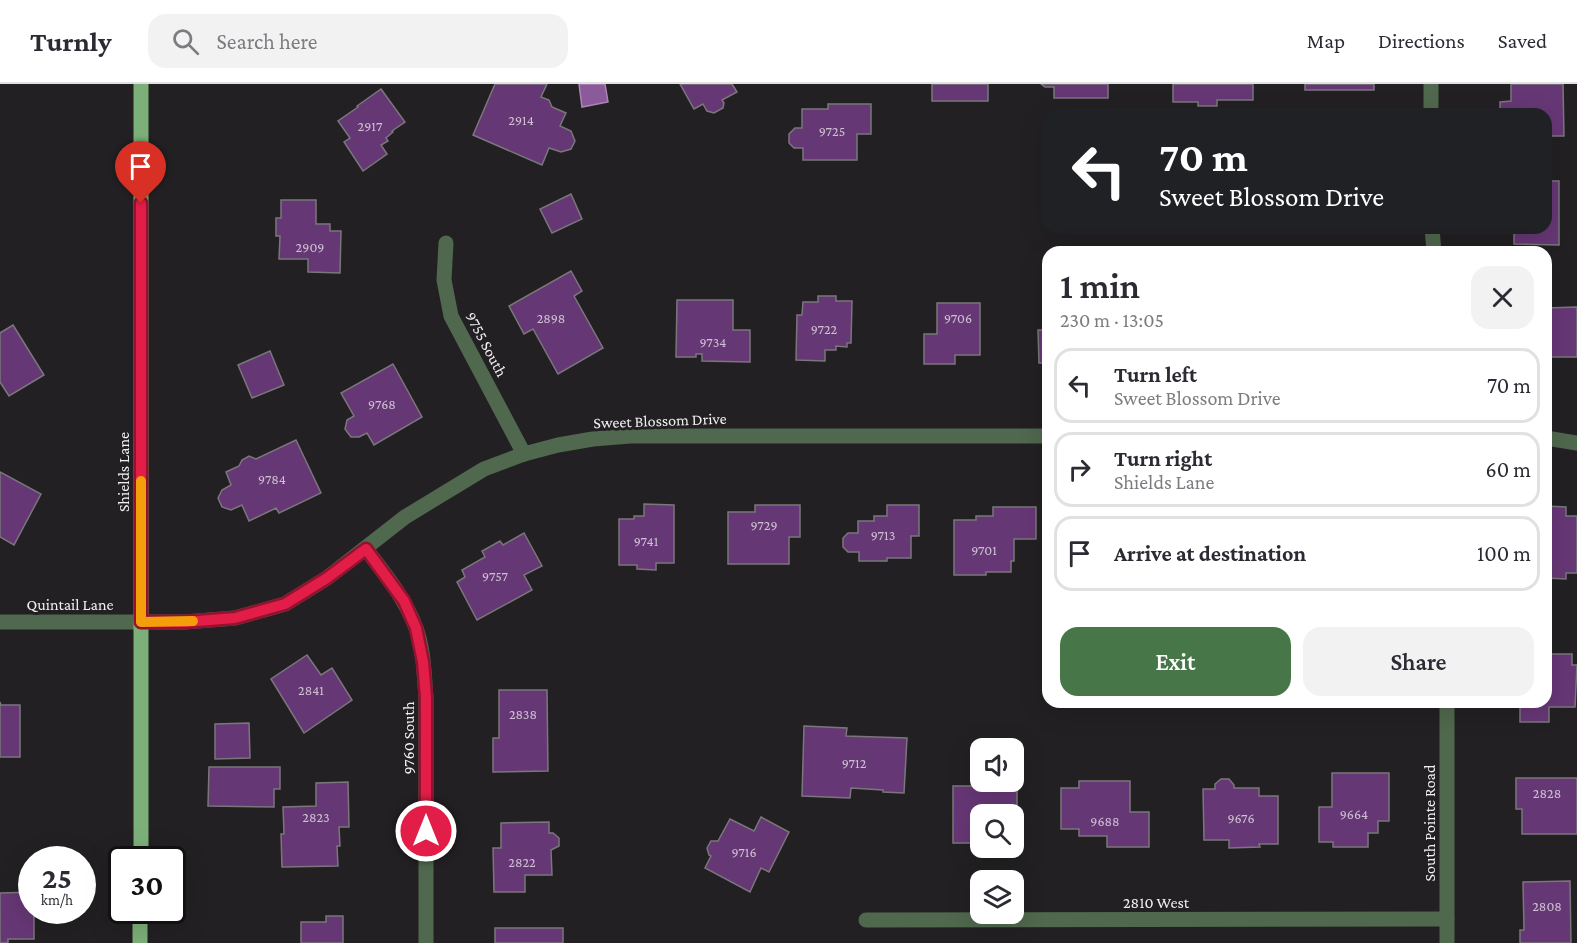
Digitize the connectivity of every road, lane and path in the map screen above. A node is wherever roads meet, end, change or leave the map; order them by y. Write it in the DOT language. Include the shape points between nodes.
graph roads {
  1 [pos="141,84"];
  2 [pos="1431,84"];
  3 [pos="1431,108"];
  4 [pos="446,243"];
  5 [pos="1042,436"];
  6 [pos="1552,439"];
  7 [pos="1577,442"];
  8 [pos="524,454"];
  9 [pos="366,549"];
  10 [pos="0,622"];
  11 [pos="141,622"];
  12 [pos="1447,708"];
  13 [pos="141,846"];
  14 [pos="1447,919"];
  15 [pos="867,920"];
  16 [pos="140,924"];
  17 [pos="140,943"];
  18 [pos="426,943"];
  19 [pos="1447,943"];
  1 -- 11 [label="main road, Shields Lane"];
  2 -- 3 [label="street"];
  4 -- 8 [label="street, 9755 South" via="444,280 451,316"];
  5 -- 8 [label="street, Sweet Blossom Drive" via="630,436 593,439"];
  6 -- 7 [label="street"];
  8 -- 9 [label="street, Sweet Blossom Drive" via="484,469 446,491"];
  9 -- 11 [label="street, Sweet Blossom Drive" via="285,604 235,618"];
  9 -- 18 [label="street, 9760 South" via="404,601 416,628 423,662"];
  10 -- 11 [label="street, Quintail Lane"];
  11 -- 13 [label="main road, Shields Lane"];
  12 -- 14 [label="street, South Pointe Road"];
  14 -- 15 [label="street, 2810 West"];
  14 -- 19 [label="street, South Pointe Road"];
  16 -- 17 [label="main road"];
}
